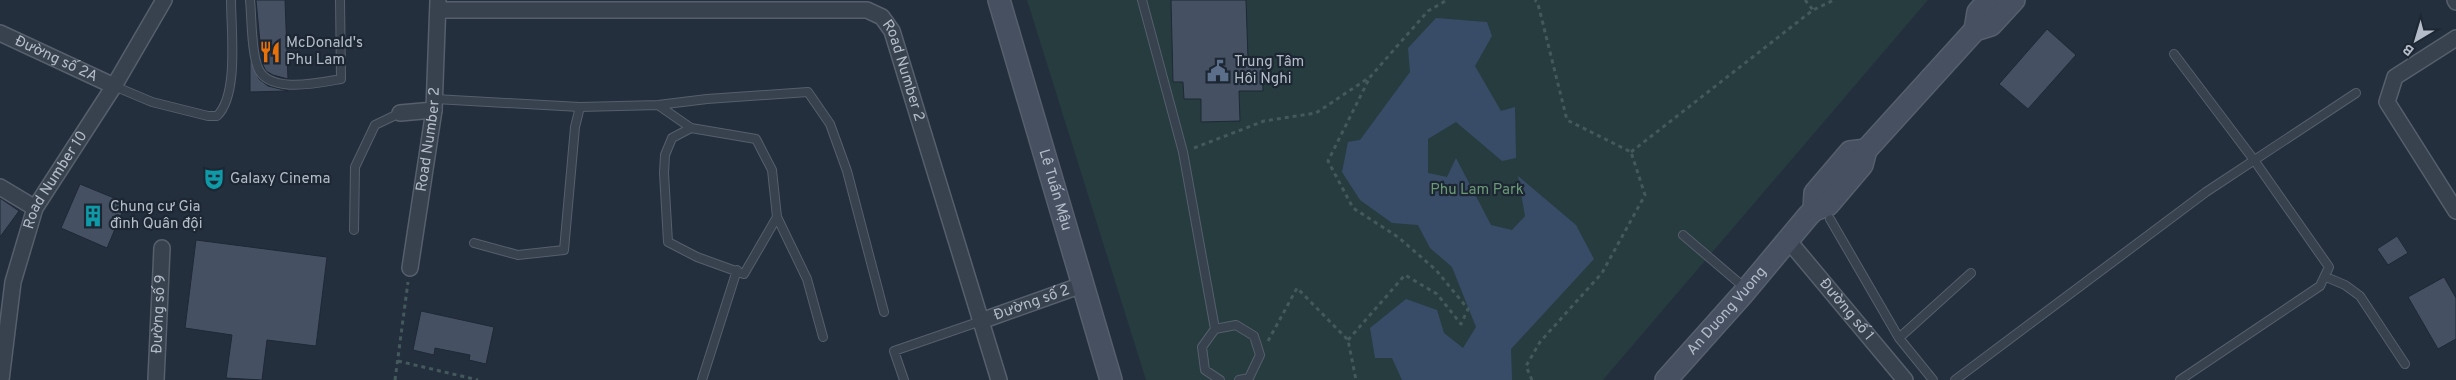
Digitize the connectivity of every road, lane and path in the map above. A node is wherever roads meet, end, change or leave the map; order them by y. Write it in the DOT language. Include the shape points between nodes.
graph roads {
  1 [pos="164,0"];
  2 [pos="231,0"];
  3 [pos="250,0"];
  4 [pos="340,0"];
  5 [pos="999,0"];
  6 [pos="1142,0"];
  7 [pos="1447,0"];
  8 [pos="1535,0"];
  9 [pos="1805,0"];
  10 [pos="1834,0"];
  11 [pos="1989,0"];
  12 [pos="2014,0"];
  13 [pos="438,5"];
  14 [pos="1813,10"];
  15 [pos="1975,30"];
  16 [pos="0,33"];
  17 [pos="2456,38"];
  18 [pos="2174,54"];
  19 [pos="1370,77"];
  20 [pos="114,86"];
  21 [pos="2356,93"];
  22 [pos="434,104"];
  23 [pos="658,105"];
  24 [pos="580,107"];
  25 [pos="400,113"];
  26 [pos="691,128"];
  27 [pos="1183,152"];
  28 [pos="1631,152"];
  29 [pos="2254,160"];
  30 [pos="0,187"];
  31 [pos="35,208"];
  32 [pos="2456,211"];
  33 [pos="1822,214"];
  34 [pos="777,216"];
  35 [pos="354,230"];
  36 [pos="1683,235"];
  37 [pos="1788,240"];
  38 [pos="474,243"];
  39 [pos="162,248"];
  40 [pos="410,268"];
  41 [pos="737,270"];
  42 [pos="1970,273"];
  43 [pos="2326,277"];
  44 [pos="6,279"];
  45 [pos="1082,286"];
  46 [pos="1746,289"];
  47 [pos="884,312"];
  48 [pos="981,321"];
  49 [pos="1215,329"];
  50 [pos="823,338"];
  51 [pos="1899,338"];
  52 [pos="1348,340"];
  53 [pos="1260,355"];
  54 [pos="398,361"];
  55 [pos="2405,364"];
  56 [pos="1,380"];
  57 [pos="156,380"];
  58 [pos="394,380"];
  59 [pos="478,380"];
  60 [pos="702,380"];
  61 [pos="904,380"];
  62 [pos="999,380"];
  63 [pos="1111,380"];
  64 [pos="1220,380"];
  65 [pos="1239,380"];
  66 [pos="1356,380"];
  67 [pos="1532,380"];
  68 [pos="1666,380"];
  69 [pos="1904,380"];
  70 [pos="1933,380"];
  71 [pos="1955,380"];
  72 [pos="2180,380"];
  1 -- 20 [label="street, Road Number 10"];
  2 -- 20 [label="lane" via="230,88 224,109 217,116 152,102"];
  3 -- 4 [label="lane" via="257,66 262,76 276,84 315,84 340,79"];
  5 -- 45 [label="main road, Lê Tuấn Mậu"];
  6 -- 27 [label="lane"];
  7 -- 19 [label="path" via="1428,11"];
  8 -- 28 [label="path" via="1568,120"];
  9 -- 14 [label="path"];
  10 -- 14 [label="path"];
  11 -- 15 [label="main road" via="1978,12"];
  12 -- 15 [label="main road" via="1992,25"];
  13 -- 22 [label="street, Road Number 2"];
  13 -- 48 [label="street, Road Number 2" via="868,10 882,17 892,31"];
  14 -- 28 [label="path"];
  15 -- 33 [label="main road, An Duong Vuong" via="1866,150 1862,165"];
  16 -- 20 [label="street, Đường số 2A"];
  17 -- 32 [label="street" via="2395,77 2387,102"];
  18 -- 29 [label="lane"];
  19 -- 27 [label="path" via="1316,112 1264,121"];
  19 -- 52 [label="path" via="1328,161 1353,208 1398,237 1436,270 1468,309 1461,324 1437,294 1405,275"];
  20 -- 31 [label="street, Road Number 10"];
  21 -- 29 [label="lane"];
  22 -- 24 [label="lane"];
  22 -- 25 [label="street"];
  22 -- 40 [label="street, Road Number 2"];
  23 -- 24 [label="lane"];
  23 -- 26 [label="lane"];
  23 -- 47 [label="lane" via="808,92 830,124 848,171"];
  24 -- 38 [label="lane" via="575,128 564,250 518,255"];
  25 -- 35 [label="lane" via="375,125 355,167"];
  26 -- 34 [label="lane" via="756,139 772,170"];
  26 -- 41 [label="lane" via="672,138 664,155 668,242 697,257"];
  27 -- 49 [label="lane"];
  28 -- 67 [label="path" via="1645,195 1602,273 1540,342 1526,366"];
  29 -- 43 [label="lane" via="2329,267"];
  29 -- 71 [label="lane" via="2206,192"];
  30 -- 31 [label="street"];
  31 -- 44 [label="street, Road Number 10"];
  33 -- 37 [label="main road, An Duong Vuong"];
  33 -- 51 [label="lane"];
  34 -- 41 [label="lane" via="744,274"];
  34 -- 50 [label="lane" via="807,280"];
  36 -- 46 [label="lane"];
  37 -- 46 [label="main road, An Duong Vuong"];
  37 -- 69 [label="street, Đường số 1"];
  39 -- 57 [label="street, Đường số 9"];
  40 -- 54 [label="path"];
  41 -- 60 [label="lane"];
  42 -- 51 [label="lane"];
  43 -- 55 [label="lane" via="2360,296"];
  43 -- 72 [label="lane" via="2320,286"];
  44 -- 56 [label="street, Road Number 10"];
  45 -- 48 [label="street, Đường số 2"];
  45 -- 63 [label="main road, Lê Tuấn Mậu"];
  46 -- 68 [label="main road, An Duong Vuong"];
  48 -- 61 [label="lane" via="894,351"];
  48 -- 62 [label="street, Road Number 2"];
  49 -- 53 [label="lane" via="1236,325 1242,328 1254,336"];
  49 -- 64 [label="lane" via="1202,347 1206,370"];
  51 -- 70 [label="lane"];
  52 -- 53 [label="path" via="1297,288"];
  52 -- 66 [label="path"];
  53 -- 65 [label="lane" via="1249,378"];
  54 -- 58 [label="path"];
  54 -- 59 [label="path"];
}
